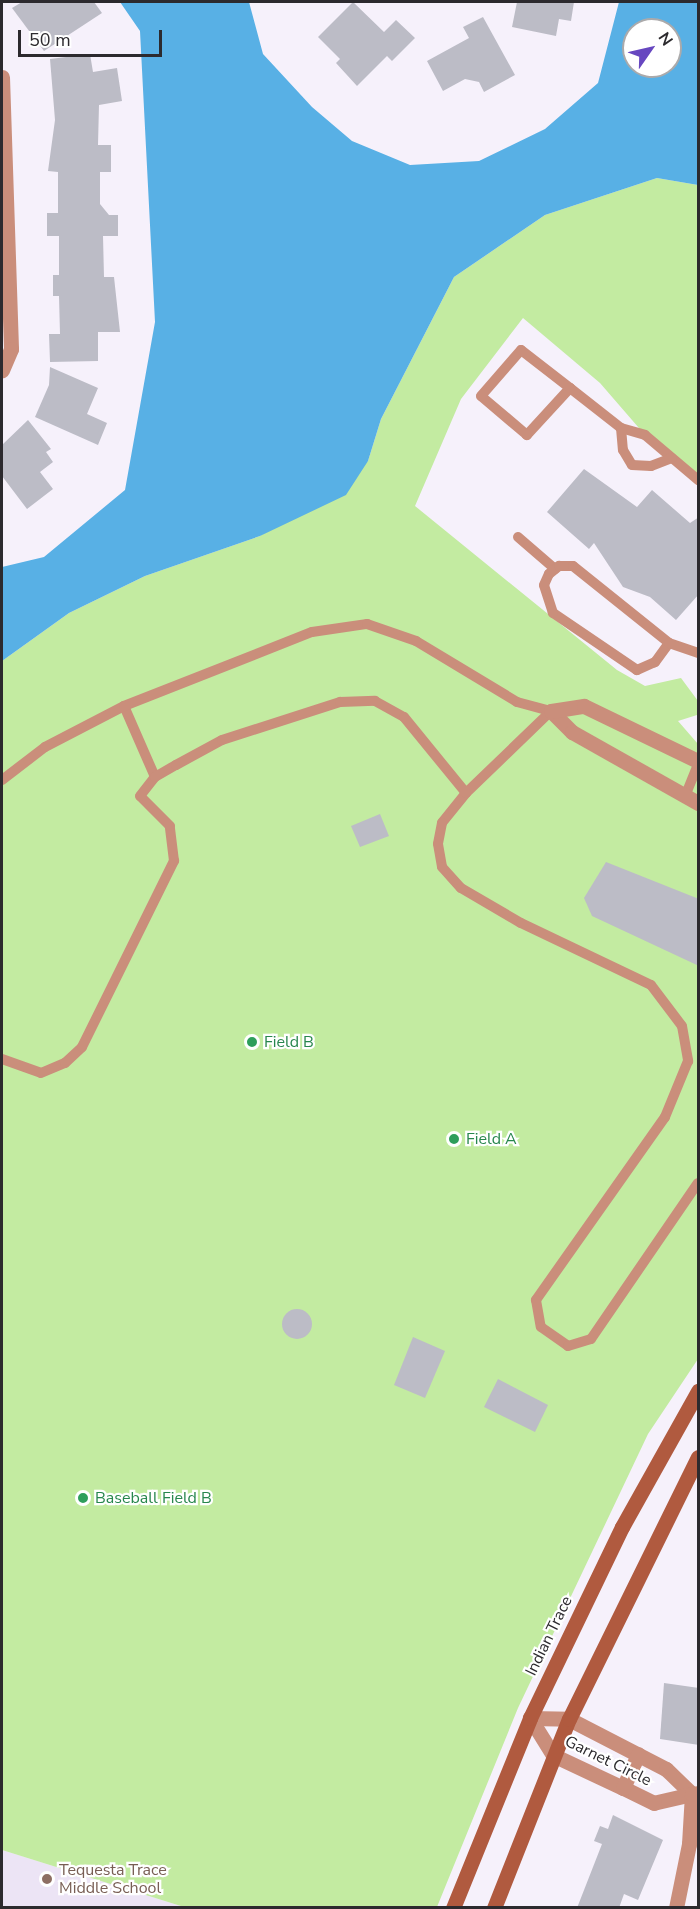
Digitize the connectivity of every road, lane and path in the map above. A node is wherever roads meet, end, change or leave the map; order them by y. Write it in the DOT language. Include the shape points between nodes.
graph roads {
  1 [pos="2,77"];
  2 [pos="2,370"];
  3 [pos="570,388"];
  4 [pos="621,428"];
  5 [pos="672,458"];
  6 [pos="699,480"];
  7 [pos="518,537"];
  8 [pos="555,569"];
  9 [pos="669,643"];
  10 [pos="699,653"];
  11 [pos="124,706"];
  12 [pos="551,711"];
  13 [pos="699,763"];
  14 [pos="155,777"];
  15 [pos="2,780"];
  16 [pos="466,793"];
  17 [pos="692,798"];
  18 [pos="2,1059"];
  19 [pos="688,1061"];
  20 [pos="699,1066"];
  21 [pos="699,1183"];
  22 [pos="699,1391"];
  23 [pos="699,1457"];
  24 [pos="530,1718"];
  25 [pos="569,1719"];
  26 [pos="638,1754"];
  27 [pos="553,1755"];
  28 [pos="623,1788"];
  29 [pos="695,1794"];
  30 [pos="453,1908"];
  31 [pos="494,1908"];
  32 [pos="676,1908"];
  1 -- 2 [label="street" via="11,349"];
  3 -- 3 [label="lane" via="521,350 482,396 527,435"];
  3 -- 4 [label="lane"];
  4 -- 5 [label="lane" via="645,435"];
  4 -- 5 [label="lane" via="623,450 633,465 651,466"];
  5 -- 6 [label="lane"];
  7 -- 8 [label="lane"];
  8 -- 9 [label="lane" via="573,566"];
  8 -- 9 [label="lane" via="544,585 553,613 637,670 655,662"];
  9 -- 10 [label="lane"];
  11 -- 12 [label="lane" via="312,632 367,624 416,641 517,702"];
  11 -- 14 [label="lane"];
  11 -- 15 [label="lane" via="45,747"];
  12 -- 13 [label="street" via="584,705"];
  12 -- 16 [label="lane"];
  12 -- 17 [label="street" via="572,732"];
  13 -- 17 [label="lane"];
  14 -- 16 [label="lane" via="222,740 340,702 375,701 404,717"];
  14 -- 18 [label="lane" via="140,796 170,826 174,861 82,1047 65,1063 41,1074"];
  16 -- 19 [label="lane" via="442,823 438,844 442,867 461,888 521,923 651,985 682,1026"];
  19 -- 20 [label="lane"];
  19 -- 21 [label="lane" via="665,1117 536,1300 541,1326 568,1346 591,1339"];
  22 -- 24 [label="main road, Indian Trace" via="622,1527"];
  23 -- 25 [label="main road"];
  24 -- 25 [label="street, Garnet Circle"];
  24 -- 27 [label="street, Garnet Circle"];
  24 -- 30 [label="main road, Indian Trace"];
  25 -- 26 [label="street, Garnet Circle"];
  25 -- 27 [label="main road"];
  26 -- 28 [label="street"];
  26 -- 29 [label="street, Garnet Circle" via="666,1769"];
  27 -- 28 [label="street, Garnet Circle"];
  27 -- 31 [label="main road"];
  28 -- 29 [label="street, Garnet Circle" via="654,1803"];
  29 -- 32 [label="street"];
}
